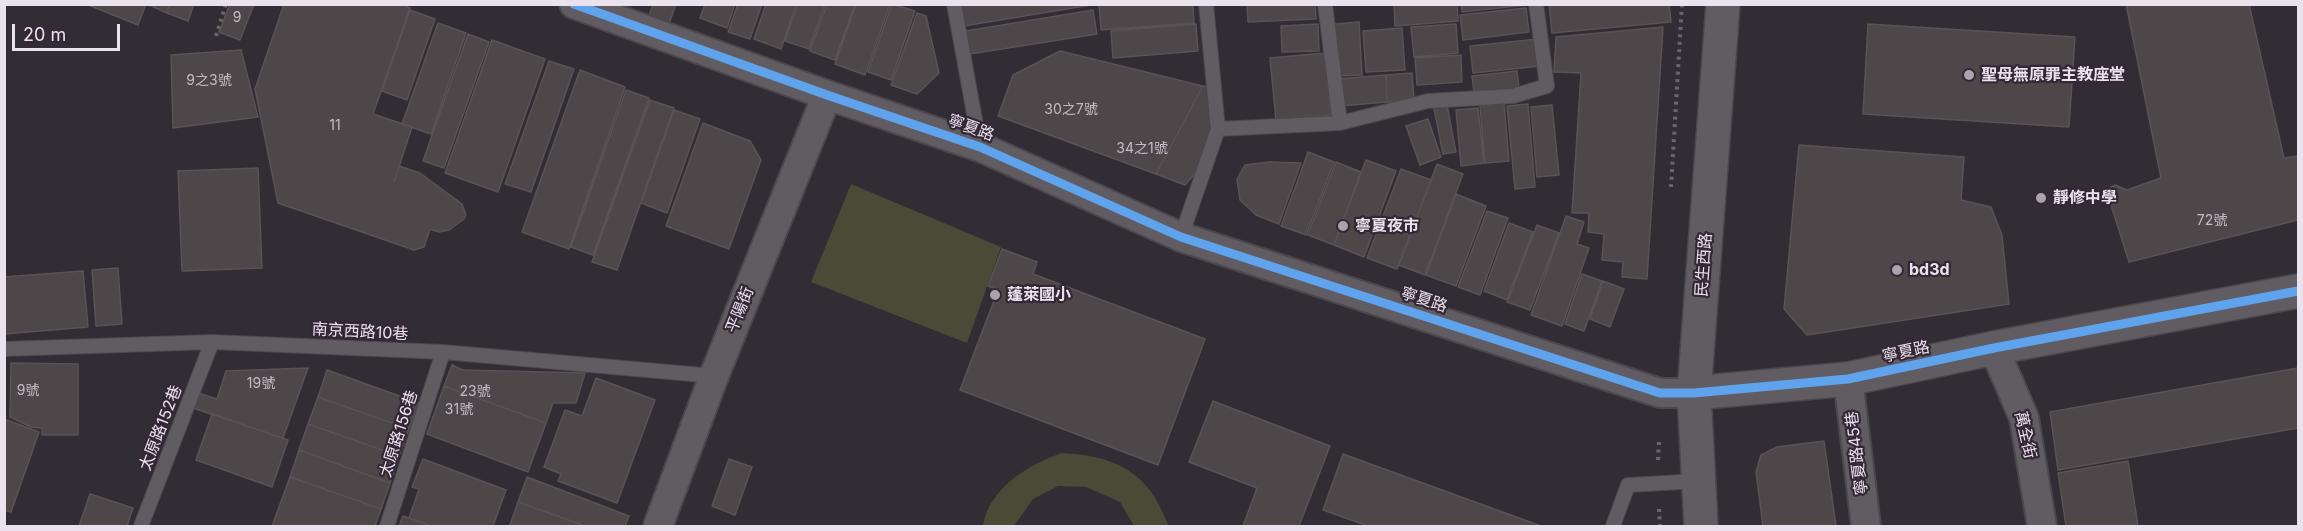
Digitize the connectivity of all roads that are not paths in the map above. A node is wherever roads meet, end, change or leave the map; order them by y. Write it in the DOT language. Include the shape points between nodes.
graph roads {
  1 [pos="574,4"];
  2 [pos="954,4"];
  3 [pos="1206,4"];
  4 [pos="1325,4"];
  5 [pos="1536,4"];
  6 [pos="1723,4"];
  7 [pos="827,95"];
  8 [pos="1340,123"];
  9 [pos="1218,129"];
  10 [pos="980,147"];
  11 [pos="1181,237"];
  12 [pos="2298,291"];
  13 [pos="212,342"];
  14 [pos="1994,348"];
  15 [pos="4,349"];
  16 [pos="443,352"];
  17 [pos="714,376"];
  18 [pos="1848,379"];
  19 [pos="1694,393"];
  20 [pos="1699,481"];
  21 [pos="141,526"];
  22 [pos="387,526"];
  23 [pos="658,526"];
  24 [pos="1612,526"];
  25 [pos="1701,526"];
  26 [pos="1866,526"];
  27 [pos="2043,526"];
  1 -- 7 [label="street, 寧夏路"];
  2 -- 10 [label="lane"];
  3 -- 9 [label="lane"];
  4 -- 8 [label="lane"];
  5 -- 8 [label="lane" via="1547,86 1513,96 1428,101"];
  6 -- 19 [label="street, 民生西路"];
  7 -- 10 [label="street, 寧夏路"];
  7 -- 17 [label="street, 平陽街"];
  8 -- 9 [label="lane"];
  9 -- 11 [label="lane"];
  10 -- 11 [label="street, 寧夏路"];
  11 -- 19 [label="street, 寧夏路" via="1659,393"];
  12 -- 14 [label="street, 寧夏路"];
  13 -- 15 [label="lane, 南京西路10巷"];
  13 -- 16 [label="lane, 南京西路10巷"];
  13 -- 21 [label="lane, 太原路152巷"];
  14 -- 18 [label="street, 寧夏路"];
  14 -- 27 [label="street, 萬全街" via="2024,418"];
  16 -- 17 [label="lane, 南京西路10巷"];
  16 -- 22 [label="lane, 太原路156巷"];
  17 -- 23 [label="street, 平陽街"];
  18 -- 19 [label="street, 寧夏路"];
  18 -- 26 [label="street, 寧夏路45巷"];
  19 -- 20 [label="street, 民生西路"];
  20 -- 24 [label="lane" via="1628,484"];
  20 -- 25 [label="street, 民生西路"];
}
